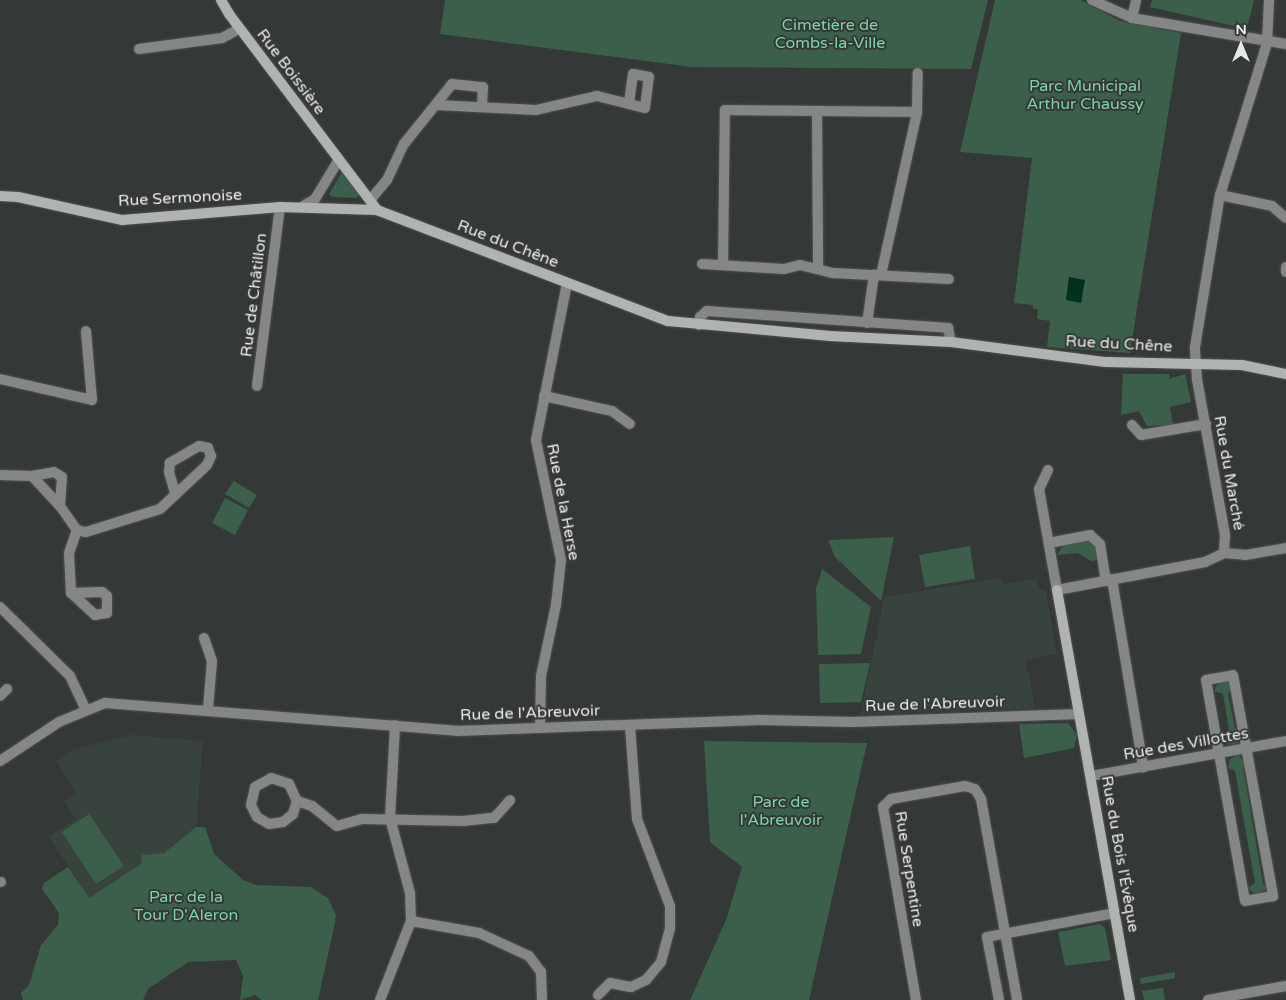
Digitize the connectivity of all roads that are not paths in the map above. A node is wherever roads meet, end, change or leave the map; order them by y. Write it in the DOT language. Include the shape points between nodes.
graph roads {
  1 [pos="1092,0"];
  2 [pos="1136,0"];
  3 [pos="1269,0"];
  4 [pos="223,1"];
  5 [pos="1132,18"];
  6 [pos="240,29"];
  7 [pos="1267,43"];
  8 [pos="1286,44"];
  9 [pos="139,49"];
  10 [pos="918,73"];
  11 [pos="629,104"];
  12 [pos="436,105"];
  13 [pos="482,107"];
  14 [pos="817,111"];
  15 [pos="917,112"];
  16 [pos="338,161"];
  17 [pos="1220,195"];
  18 [pos="0,196"];
  19 [pos="371,199"];
  20 [pos="304,206"];
  21 [pos="280,207"];
  22 [pos="377,210"];
  23 [pos="1286,218"];
  24 [pos="702,264"];
  25 [pos="723,265"];
  26 [pos="818,268"];
  27 [pos="1286,268"];
  28 [pos="1286,272"];
  29 [pos="877,275"];
  30 [pos="949,279"];
  31 [pos="568,283"];
  32 [pos="867,323"];
  33 [pos="699,325"];
  34 [pos="86,331"];
  35 [pos="951,342"];
  36 [pos="1196,363"];
  37 [pos="1286,374"];
  38 [pos="0,379"];
  39 [pos="257,386"];
  40 [pos="544,396"];
  41 [pos="630,424"];
  42 [pos="1206,424"];
  43 [pos="1132,425"];
  44 [pos="1048,470"];
  45 [pos="0,475"];
  46 [pos="32,476"];
  47 [pos="174,494"];
  48 [pos="60,506"];
  49 [pos="77,530"];
  50 [pos="1049,543"];
  51 [pos="1286,548"];
  52 [pos="1224,552"];
  53 [pos="1109,580"];
  54 [pos="1057,590"];
  55 [pos="71,593"];
  56 [pos="0,607"];
  57 [pos="204,638"];
  58 [pos="86,708"];
  59 [pos="208,709"];
  60 [pos="1079,714"];
  61 [pos="395,725"];
  62 [pos="630,725"];
  63 [pos="540,728"];
  64 [pos="1286,741"];
  65 [pos="1246,748"];
  66 [pos="1220,752"];
  67 [pos="0,761"];
  68 [pos="1143,767"];
  69 [pos="1091,776"];
  70 [pos="297,800"];
  71 [pos="510,800"];
  72 [pos="390,818"];
  73 [pos="1115,913"];
  74 [pos="411,921"];
  75 [pos="1005,933"];
  76 [pos="1286,986"];
  77 [pos="598,995"];
  78 [pos="380,1000"];
  79 [pos="542,1000"];
  80 [pos="916,1000"];
  81 [pos="999,1000"];
  82 [pos="1017,1000"];
  83 [pos="1130,1000"];
  84 [pos="1208,1000"];
  1 -- 5 [label="street"];
  2 -- 5 [label="street"];
  3 -- 7 [label="street, Rue du Marché"];
  4 -- 6 [label="street, Rue Boissière"];
  5 -- 7 [label="street"];
  6 -- 9 [label="street" via="222,38"];
  6 -- 16 [label="street, Rue Boissière"];
  7 -- 8 [label="street"];
  7 -- 17 [label="street, Rue du Marché"];
  10 -- 15 [label="street"];
  11 -- 13 [label="street" via="597,96 536,110"];
  12 -- 13 [label="street"];
  12 -- 13 [label="street" via="452,84 483,86"];
  12 -- 19 [label="street" via="404,144 387,180"];
  14 -- 15 [label="street"];
  14 -- 25 [label="street" via="725,110"];
  14 -- 26 [label="street"];
  15 -- 29 [label="street"];
  16 -- 19 [label="street, Rue Boissière"];
  16 -- 20 [label="street" via="316,199"];
  17 -- 23 [label="street" via="1272,206"];
  17 -- 36 [label="street, Rue du Marché" via="1200,300"];
  18 -- 21 [label="street, Rue Sermonoise" via="122,220"];
  19 -- 22 [label="street, Rue Boissière"];
  20 -- 21 [label="street, Rue Sermonoise"];
  20 -- 22 [label="street, Rue du Chêne"];
  21 -- 39 [label="street, Rue de Châtillon"];
  22 -- 31 [label="street, Rue du Chêne"];
  24 -- 25 [label="street"];
  25 -- 26 [label="street"];
  26 -- 29 [label="street" via="833,273"];
  27 -- 28 [label="street"];
  29 -- 30 [label="street"];
  29 -- 32 [label="street"];
  31 -- 33 [label="street, Rue du Chêne" via="652,316"];
  31 -- 40 [label="street, Rue de la Herse"];
  32 -- 33 [label="street" via="707,311 700,317"];
  32 -- 35 [label="street" via="948,328"];
  33 -- 35 [label="street, Rue du Chêne"];
  34 -- 38 [label="street" via="92,400"];
  35 -- 36 [label="street, Rue du Chêne" via="1106,362"];
  36 -- 37 [label="street, Rue du Chêne" via="1242,365"];
  36 -- 42 [label="street, Rue du Marché"];
  40 -- 41 [label="street" via="612,410"];
  40 -- 63 [label="street, Rue de la Herse" via="536,440 561,560 556,605 543,659"];
  42 -- 43 [label="street" via="1141,435"];
  42 -- 52 [label="street, Rue du Marché" via="1225,535"];
  44 -- 50 [label="street" via="1039,489"];
  45 -- 46 [label="street"];
  46 -- 48 [label="street"];
  46 -- 48 [label="street" via="54,472 62,477"];
  47 -- 47 [label="street" via="207,465 211,456 208,448 199,446 170,463"];
  47 -- 49 [label="street" via="160,509 86,532"];
  48 -- 49 [label="street"];
  49 -- 55 [label="street" via="69,553"];
  50 -- 53 [label="street" via="1090,535 1100,544"];
  50 -- 54 [label="street"];
  51 -- 52 [label="street" via="1245,555"];
  52 -- 53 [label="street, Rue du Marché" via="1216,560"];
  53 -- 54 [label="street, Rue du Marché"];
  53 -- 68 [label="street"];
  54 -- 60 [label="street, Rue du Bois l'Évêque"];
  56 -- 58 [label="street" via="70,676"];
  57 -- 59 [label="street" via="212,661"];
  58 -- 59 [label="street, Rue de l'Abreuvoir" via="123,702"];
  58 -- 67 [label="street, Rue de l'Abreuvoir"];
  59 -- 61 [label="street, Rue de l'Abreuvoir"];
  60 -- 62 [label="street, Rue de l'Abreuvoir"];
  60 -- 69 [label="street, Rue du Bois l'Évêque"];
  61 -- 63 [label="street, Rue de l'Abreuvoir" via="457,731"];
  61 -- 72 [label="street"];
  62 -- 63 [label="street, Rue de l'Abreuvoir"];
  62 -- 77 [label="street" via="637,818 670,906 670,928 661,962 646,980 631,986 610,983"];
  64 -- 65 [label="street, Rue des Villottes"];
  65 -- 66 [label="street, Rue des Villottes"];
  65 -- 66 [label="street" via="1233,675 1206,680"];
  65 -- 66 [label="street" via="1273,896 1245,900"];
  66 -- 68 [label="street, Rue des Villottes"];
  68 -- 69 [label="street, Rue des Villottes"];
  69 -- 73 [label="street, Rue du Bois l'Évêque"];
  70 -- 70 [label="street" via="289,784 271,778 255,787 251,805 257,817 269,824 283,822 293,814"];
  70 -- 72 [label="street" via="312,806 337,826 362,819"];
  71 -- 72 [label="street" via="494,818 463,822"];
  72 -- 74 [label="street" via="410,893"];
  73 -- 75 [label="street"];
  73 -- 83 [label="street, Rue du Bois l'Évêque"];
  74 -- 78 [label="street"];
  74 -- 79 [label="street" via="479,933 529,956 541,972"];
  75 -- 80 [label="street, Rue Serpentine" via="978,793 965,786 887,801 882,811"];
  75 -- 81 [label="street" via="987,937"];
  75 -- 82 [label="street, Rue Serpentine"];
  76 -- 84 [label="street"];
}
